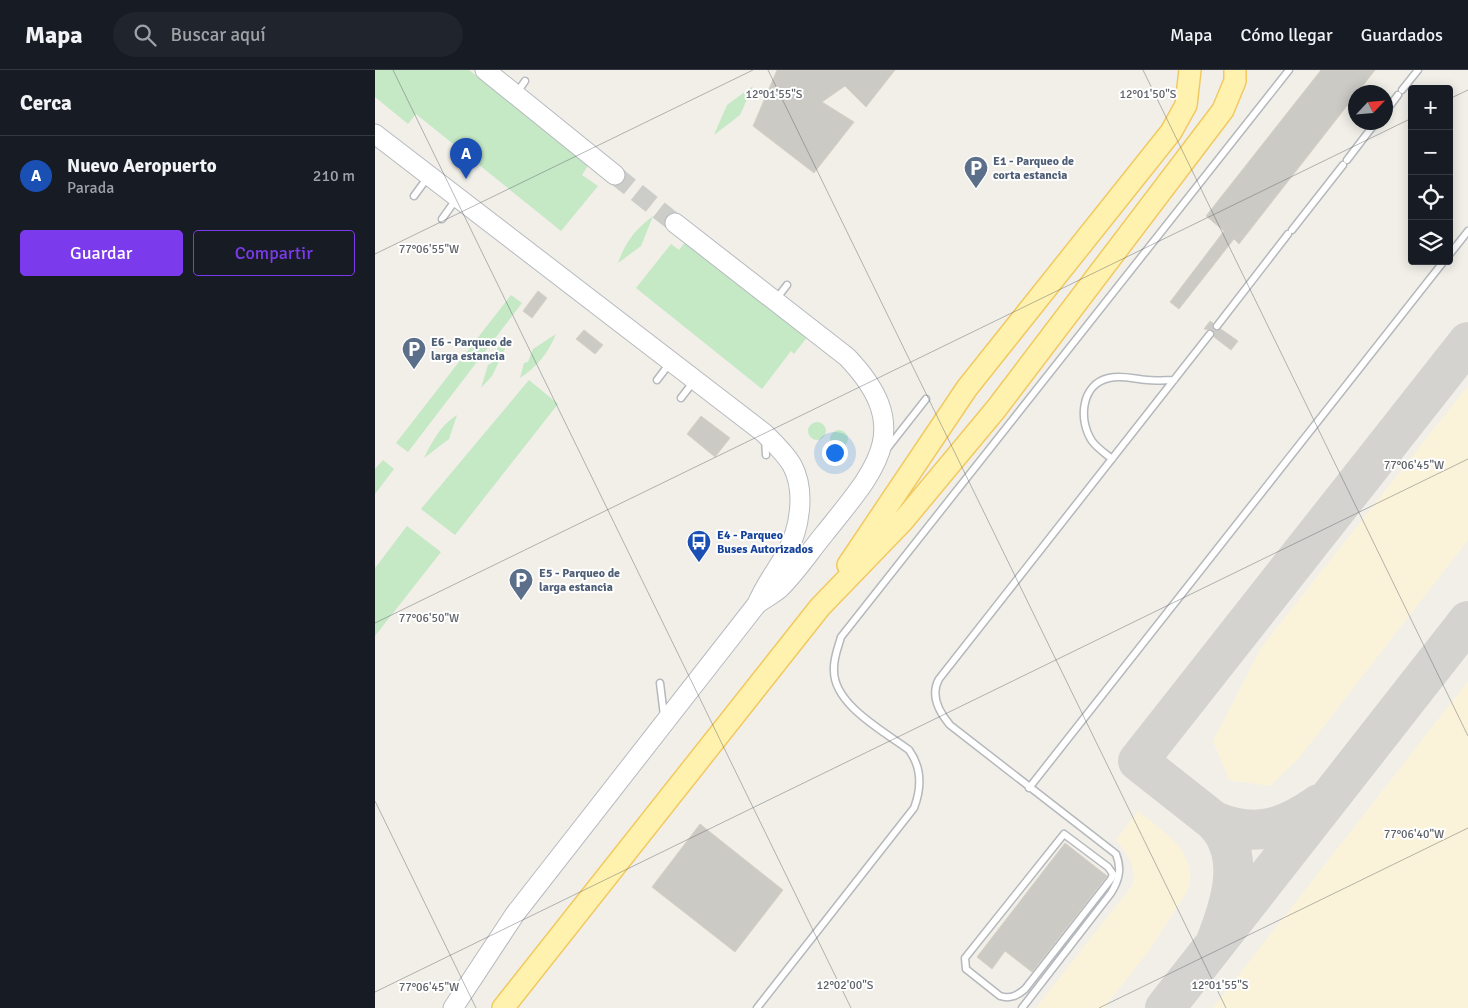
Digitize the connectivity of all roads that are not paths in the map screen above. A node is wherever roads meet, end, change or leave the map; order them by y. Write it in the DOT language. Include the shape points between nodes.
graph roads {
  1 [pos="485,70"];
  2 [pos="1235,70"];
  3 [pos="1289,70"];
  4 [pos="1418,70"];
  5 [pos="1193,74"];
  6 [pos="1393,101"];
  7 [pos="1371,130"];
  8 [pos="375,134"];
  9 [pos="615,175"];
  10 [pos="430,176"];
  11 [pos="414,196"];
  12 [pos="458,197"];
  13 [pos="442,219"];
  14 [pos="675,223"];
  15 [pos="1468,231"];
  16 [pos="1453,250"];
  17 [pos="1441,265"];
  18 [pos="787,286"];
  19 [pos="775,300"];
  20 [pos="1217,326"];
  21 [pos="1210,334"];
  22 [pos="670,361"];
  23 [pos="657,380"];
  24 [pos="695,380"];
  25 [pos="1174,380"];
  26 [pos="681,398"];
  27 [pos="927,399"];
  28 [pos="764,433"];
  29 [pos="766,455"];
  30 [pos="879,458"];
  31 [pos="1112,459"];
  32 [pos="757,604"];
  33 [pos="820,608"];
  34 [pos="660,683"];
  35 [pos="665,720"];
  36 [pos="1029,788"];
  37 [pos="1062,942"];
  38 [pos="1069,947"];
  39 [pos="453,1008"];
  40 [pos="503,1008"];
  41 [pos="757,1008"];
  42 [pos="1022,1008"];
  1 -- 9 [label="main road" via="520,88"];
  2 -- 33 [label="main road" via="1235,81 1223,110 990,416 902,522"];
  3 -- 41 [label="lane" via="841,637 833,673 839,690 847,702 909,750 920,775 917,798 914,808"];
  4 -- 6 [label="lane"];
  5 -- 33 [label="main road" via="1186,105 1171,132 967,388"];
  7 -- 20 [label="lane"];
  8 -- 10 [label="main road"];
  10 -- 11 [label="lane"];
  10 -- 12 [label="main road"];
  12 -- 13 [label="lane"];
  12 -- 22 [label="main road"];
  14 -- 19 [label="main road"];
  15 -- 16 [label="lane"];
  17 -- 36 [label="lane"];
  18 -- 19 [label="lane"];
  19 -- 30 [label="main road" via="863,373 876,394 882,414 884,436"];
  21 -- 25 [label="lane"];
  22 -- 23 [label="lane"];
  22 -- 24 [label="main road"];
  24 -- 26 [label="lane"];
  24 -- 28 [label="main road"];
  25 -- 31 [label="lane"];
  25 -- 31 [label="lane" via="1117,376 1092,387 1083,411 1088,435 1093,444"];
  27 -- 30 [label="lane"];
  28 -- 29 [label="lane"];
  28 -- 32 [label="main road" via="793,466 799,489 799,510 791,545 765,584"];
  30 -- 32 [label="main road" via="862,488 779,589"];
  31 -- 36 [label="lane" via="939,680 935,690 941,713 950,725"];
  32 -- 35 [label="main road"];
  33 -- 40 [label="main road"];
  34 -- 35 [label="lane"];
  35 -- 39 [label="main road" via="515,914"];
  36 -- 38 [label="lane" via="1116,854 1120,864 1120,876 1115,886"];
  37 -- 37 [label="lane" via="1025,989 1014,996 1000,996 966,969 965,958 1064,834 1113,874"];
  37 -- 38 [label="lane"];
  38 -- 42 [label="lane"];
}
